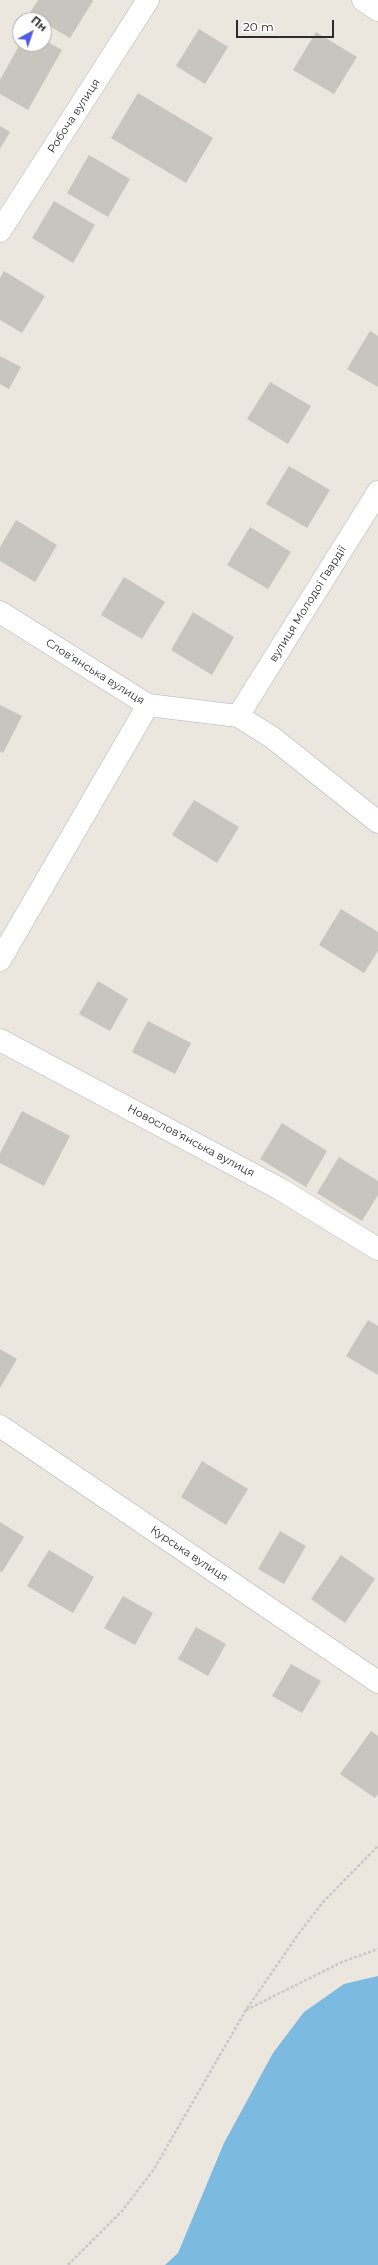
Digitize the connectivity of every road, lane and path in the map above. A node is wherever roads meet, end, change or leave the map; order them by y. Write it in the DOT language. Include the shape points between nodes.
graph roads {
  1 [pos="148,0"];
  2 [pos="363,0"];
  3 [pos="378,10"];
  4 [pos="0,231"];
  5 [pos="378,492"];
  6 [pos="0,612"];
  7 [pos="148,705"];
  8 [pos="238,716"];
  9 [pos="378,822"];
  10 [pos="0,960"];
  11 [pos="0,1040"];
  12 [pos="378,1250"];
  13 [pos="0,1426"];
  14 [pos="378,1682"];
  15 [pos="378,1846"];
  16 [pos="378,1949"];
  17 [pos="246,2010"];
  18 [pos="68,2265"];
  1 -- 4 [label="street, Робоча вулиця"];
  2 -- 3 [label="street"];
  5 -- 8 [label="street, вулиця Молодої Гвардії"];
  6 -- 7 [label="street, Слов'янська вулиця"];
  7 -- 8 [label="street, Слов'янська вулиця"];
  7 -- 10 [label="street"];
  8 -- 9 [label="street, Слов'янська вулиця" via="273,738"];
  11 -- 12 [label="street, Новослов'янська вулиця" via="280,1189"];
  13 -- 14 [label="street, Курська вулиця"];
  15 -- 17 [label="path" via="323,1902"];
  16 -- 17 [label="path" via="342,1962"];
  17 -- 18 [label="path" via="154,2169 122,2211"];
}
